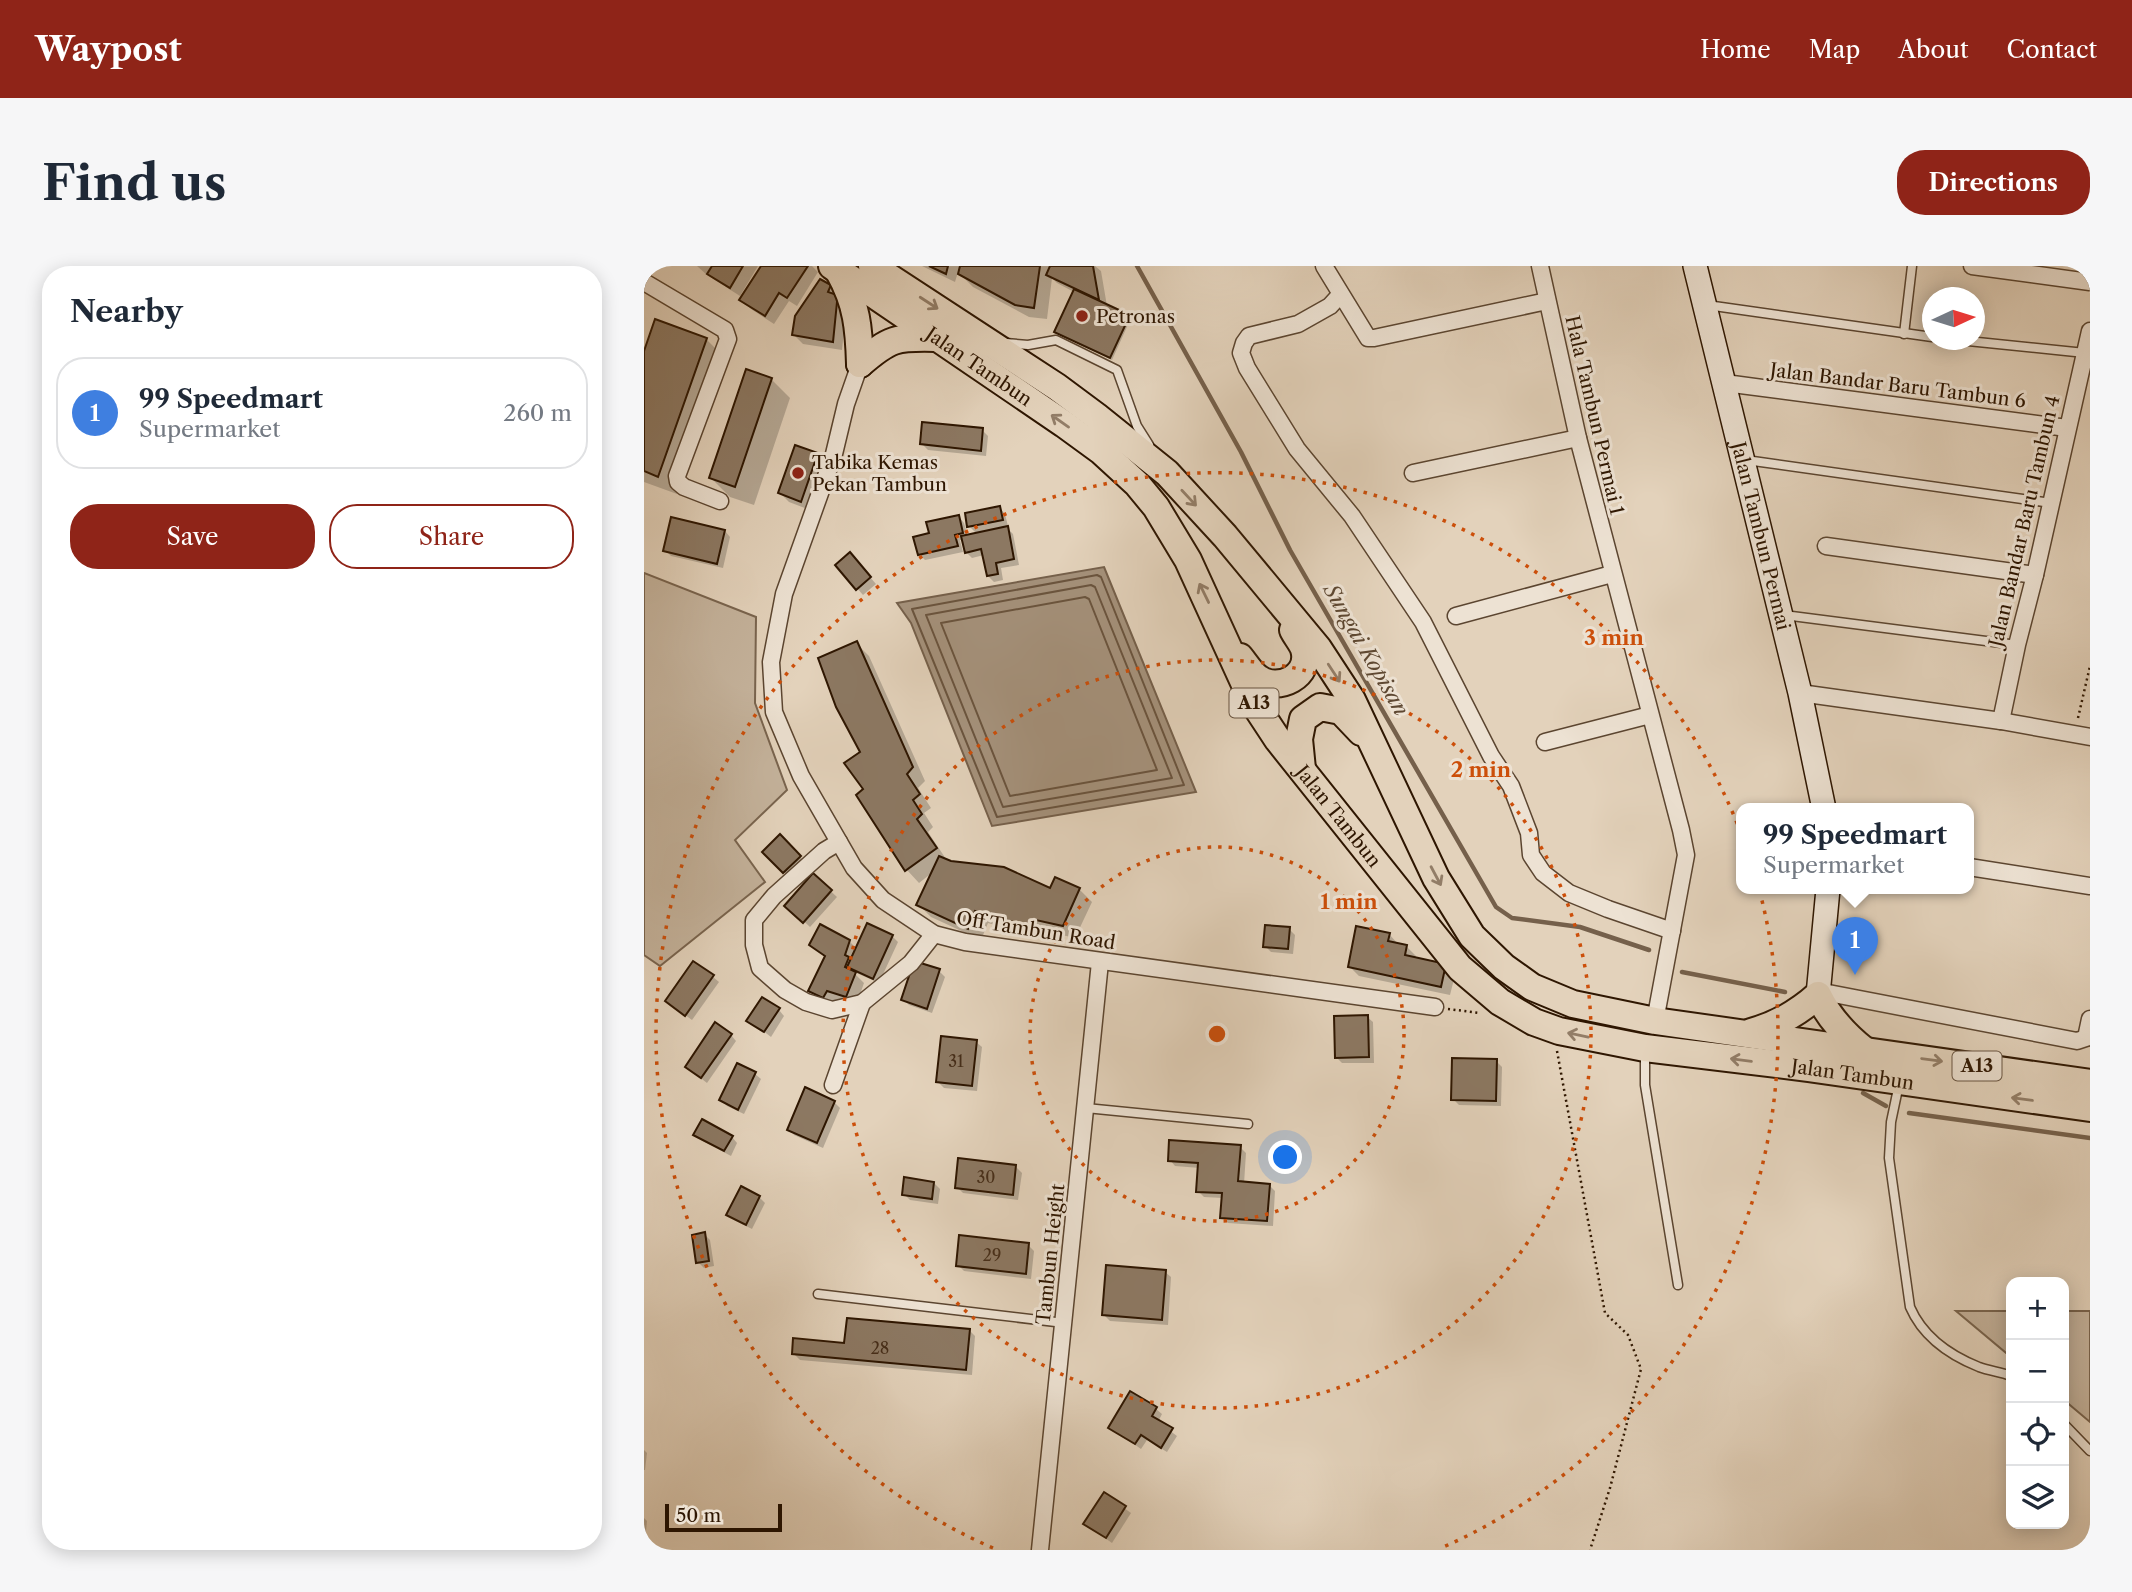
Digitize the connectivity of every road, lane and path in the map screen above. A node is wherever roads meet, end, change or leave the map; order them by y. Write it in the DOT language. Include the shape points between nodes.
graph roads {
  1 [pos="872,266"];
  2 [pos="1324,266"];
  3 [pos="1541,266"];
  4 [pos="1695,266"];
  5 [pos="1912,266"];
  6 [pos="1972,266"];
  7 [pos="835,268"];
  8 [pos="644,282"];
  9 [pos="2090,282"];
  10 [pos="1340,295"];
  11 [pos="1547,301"];
  12 [pos="1704,304"];
  13 [pos="2090,331"];
  14 [pos="1904,334"];
  15 [pos="1922,336"];
  16 [pos="935,338"];
  17 [pos="985,341"];
  18 [pos="1985,343"];
  19 [pos="2085,353"];
  20 [pos="860,364"];
  21 [pos="1725,383"];
  22 [pos="2067,428"];
  23 [pos="1578,439"];
  24 [pos="1743,459"];
  25 [pos="1167,473"];
  26 [pos="1413,473"];
  27 [pos="720,501"];
  28 [pos="2051,503"];
  29 [pos="1826,546"];
  30 [pos="1612,574"];
  31 [pos="2035,575"];
  32 [pos="1277,600"];
  33 [pos="1781,614"];
  34 [pos="1456,616"];
  35 [pos="1227,641"];
  36 [pos="2017,645"];
  37 [pos="2090,666"];
  38 [pos="1800,693"];
  39 [pos="1650,715"];
  40 [pos="2001,721"];
  41 [pos="2082,735"];
  42 [pos="1545,742"];
  43 [pos="1373,745"];
  44 [pos="1302,769"];
  45 [pos="1823,803"];
  46 [pos="839,842"];
  47 [pos="1974,868"];
  48 [pos="2090,886"];
  49 [pos="1828,894"];
  50 [pos="1672,931"];
  51 [pos="934,934"];
  52 [pos="1100,962"];
  53 [pos="1818,993"];
  54 [pos="862,1003"];
  55 [pos="1435,1007"];
  56 [pos="1486,1014"];
  57 [pos="2090,1019"];
  58 [pos="1656,1021"];
  59 [pos="1559,1031"];
  60 [pos="1749,1033"];
  61 [pos="1645,1048"];
  62 [pos="1864,1050"];
  63 [pos="1900,1081"];
  64 [pos="2090,1083"];
  65 [pos="833,1085"];
  66 [pos="1086,1108"];
  67 [pos="2090,1108"];
  68 [pos="1248,1124"];
  69 [pos="1678,1285"];
  70 [pos="818,1294"];
  71 [pos="1064,1323"];
  72 [pos="2006,1375"];
  73 [pos="2069,1429"];
  74 [pos="2090,1451"];
  75 [pos="1040,1550"];
  76 [pos="1590,1550"];
  1 -- 17 [label="main road, Jalan Tambun / A13, one-way"];
  2 -- 10 [label="street"];
  3 -- 11 [label="street, Hala Tambun Permai 1"];
  4 -- 12 [label="street, Jalan Tambun Permai"];
  5 -- 14 [label="lane"];
  6 -- 9 [label="street"];
  7 -- 16 [label="main road, Jalan Tambun / A13"];
  7 -- 20 [label="main road" via="856,312"];
  8 -- 27 [label="street" via="725,330 728,339 677,476 684,487"];
  10 -- 11 [label="street" via="1364,335 1374,338"];
  10 -- 50 [label="street" via="1298,324 1249,336 1241,353 1247,368 1297,449 1352,516 1423,622 1511,786 1529,833 1531,855 1543,873 1569,893"];
  11 -- 23 [label="street, Hala Tambun Permai 1"];
  12 -- 14 [label="lane"];
  12 -- 21 [label="street, Jalan Tambun Permai"];
  13 -- 19 [label="street, Jalan Bandar Baru Tambun 4"];
  14 -- 15 [label="lane"];
  16 -- 20 [label="main road" via="902,337 882,345"];
  35 -- 16 [label="main road, Jalan Tambun / A13, one-way" via="1188,559 1137,484 1064,424"];
  17 -- 25 [label="main road, Jalan Tambun / A13" via="1067,394"];
  17 -- 25 [label="lane" via="1028,345 1056,340 1117,370 1137,426"];
  18 -- 19 [label="lane"];
  19 -- 22 [label="street, Jalan Bandar Baru Tambun 4"];
  20 -- 46 [label="street, Off Tambun Road" via="834,454 784,594 771,662 775,712 801,776"];
  21 -- 22 [label="street, Jalan Bandar Baru Tambun 6"];
  21 -- 24 [label="street, Jalan Tambun Permai"];
  22 -- 28 [label="street, Jalan Bandar Baru Tambun 4"];
  23 -- 26 [label="street"];
  23 -- 30 [label="street, Hala Tambun Permai 1"];
  24 -- 28 [label="lane"];
  24 -- 33 [label="street, Jalan Tambun Permai"];
  25 -- 32 [label="main road, Jalan Tambun / A13, one-way"];
  28 -- 31 [label="street, Jalan Bandar Baru Tambun 4"];
  29 -- 31 [label="street"];
  30 -- 34 [label="street"];
  30 -- 39 [label="street, Hala Tambun Permai 1"];
  31 -- 36 [label="street, Jalan Bandar Baru Tambun 4"];
  32 -- 35 [label="main road" via="1304,650 1304,666 1292,681 1275,685 1258,678"];
  32 -- 43 [label="main road, Jalan Tambun / A13, one-way" via="1318,648 1352,700"];
  33 -- 36 [label="lane"];
  33 -- 38 [label="street, Jalan Tambun Permai"];
  35 -- 44 [label="main road, Jalan Tambun / A13" via="1253,702"];
  36 -- 40 [label="street, Jalan Bandar Baru Tambun 4"];
  37 -- 41 [label="path"];
  38 -- 40 [label="street"];
  38 -- 45 [label="street, Jalan Tambun Permai"];
  39 -- 42 [label="street"];
  39 -- 50 [label="street, Hala Tambun Permai 1" via="1686,855"];
  40 -- 41 [label="street"];
  43 -- 44 [label="main road" via="1341,711 1320,707 1303,719 1298,739"];
  43 -- 58 [label="main road, Jalan Tambun / A13, one-way" via="1436,878 1472,936 1532,988 1573,1004"];
  44 -- 59 [label="main road, Jalan Tambun / A13" via="1460,968 1500,1002"];
  46 -- 51 [label="street, Off Tambun Road" via="854,868 883,900"];
  46 -- 54 [label="street" via="767,904 754,920 754,945 760,968 806,1002 832,1010"];
  47 -- 48 [label="street"];
  49 -- 53 [label="street"];
  50 -- 58 [label="street, Hala Tambun Permai 1"];
  51 -- 52 [label="street, Off Tambun Road"];
  51 -- 54 [label="street" via="911,962"];
  52 -- 55 [label="street, Off Tambun Road"];
  52 -- 66 [label="street, Tambun Height"];
  53 -- 57 [label="street" via="2077,1041 2086,1038"];
  53 -- 60 [label="main road" via="1771,1027"];
  53 -- 62 [label="main road" via="1828,1014"];
  54 -- 65 [label="street"];
  55 -- 56 [label="path"];
  58 -- 60 [label="main road, Jalan Tambun / A13"];
  61 -- 59 [label="main road, Jalan Tambun / A13, one-way"];
  59 -- 76 [label="path" via="1555,1039 1605,1313 1628,1335 1641,1369"];
  60 -- 62 [label="main road, Jalan Tambun / A13"];
  63 -- 61 [label="main road, Jalan Tambun, one-way"];
  61 -- 69 [label="lane" via="1645,1085"];
  62 -- 64 [label="main road, Jalan Tambun / A13, one-way"];
  67 -- 63 [label="main road, Jalan Tambun / A13, one-way"];
  63 -- 72 [label="lane" via="1889,1158 1910,1307 1917,1322 1942,1347"];
  66 -- 68 [label="lane"];
  66 -- 71 [label="street, Tambun Height"];
  70 -- 71 [label="lane"];
  71 -- 75 [label="street, Tambun Height"];
  73 -- 74 [label="lane"];
}
